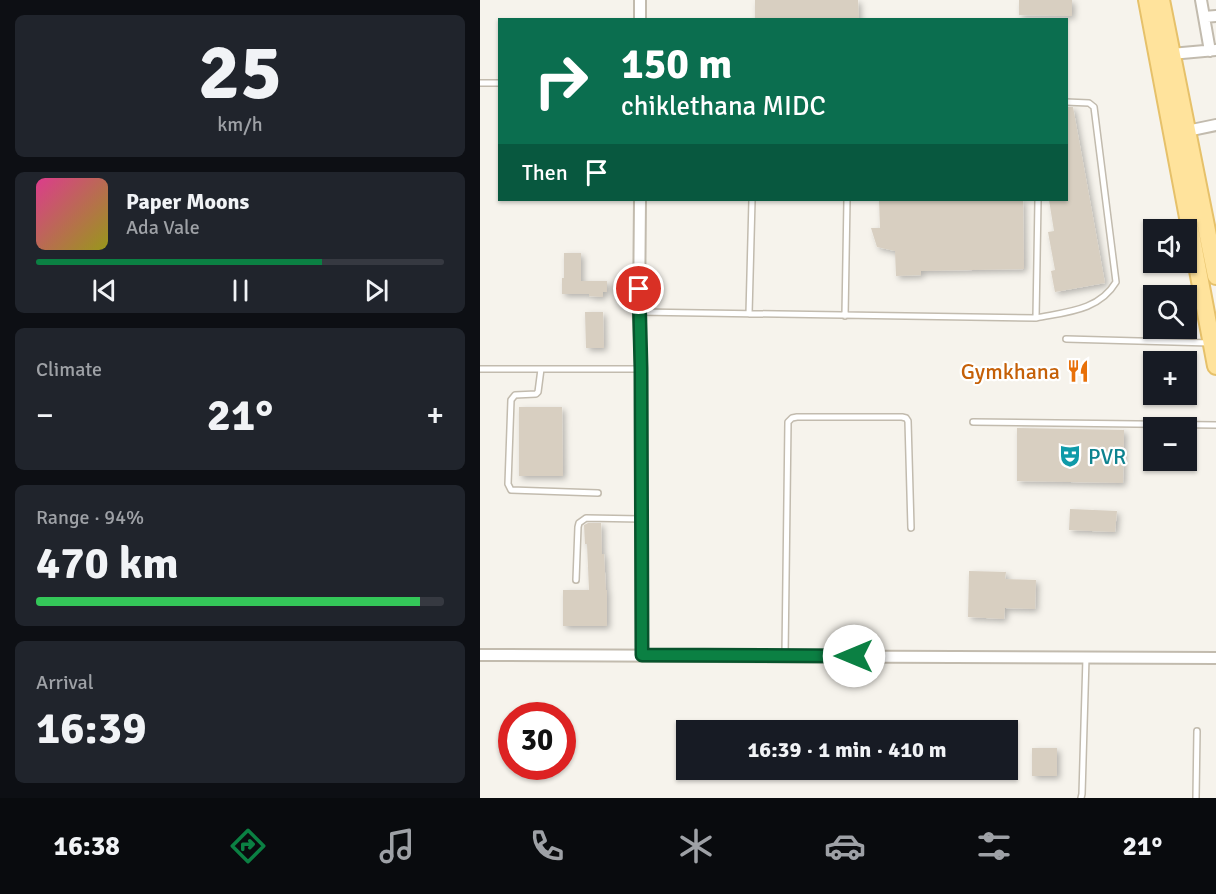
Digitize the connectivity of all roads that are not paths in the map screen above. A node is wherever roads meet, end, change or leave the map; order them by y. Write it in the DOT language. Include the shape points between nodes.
graph roads {
  1 [pos="640,0"];
  2 [pos="1147,0"];
  3 [pos="1161,0"];
  4 [pos="1201,0"];
  5 [pos="1216,16"];
  6 [pos="1204,17"];
  7 [pos="640,18"];
  8 [pos="1213,51"];
  9 [pos="1172,54"];
  10 [pos="480,83"];
  11 [pos="498,83"];
  12 [pos="1068,102"];
  13 [pos="1216,125"];
  14 [pos="1187,131"];
  15 [pos="640,201"];
  16 [pos="752,201"];
  17 [pos="848,201"];
  18 [pos="1038,201"];
  19 [pos="1216,276"];
  20 [pos="639,312"];
  21 [pos="749,314"];
  22 [pos="845,316"];
  23 [pos="1035,318"];
  24 [pos="1066,339"];
  25 [pos="1212,343"];
  26 [pos="1216,366"];
  27 [pos="480,369"];
  28 [pos="541,369"];
  29 [pos="641,369"];
  30 [pos="973,422"];
  31 [pos="1216,425"];
  32 [pos="598,493"];
  33 [pos="641,519"];
  34 [pos="911,528"];
  35 [pos="576,580"];
  36 [pos="480,655"];
  37 [pos="642,655"];
  38 [pos="785,656"];
  39 [pos="1086,658"];
  40 [pos="1216,658"];
  41 [pos="1197,731"];
  42 [pos="1081,798"];
  43 [pos="1196,798"];
  1 -- 7 [label="street"];
  2 -- 25 [label="main road"];
  3 -- 9 [label="main road"];
  4 -- 6 [label="street"];
  5 -- 6 [label="street"];
  6 -- 8 [label="street"];
  8 -- 9 [label="street"];
  9 -- 14 [label="main road"];
  10 -- 11 [label="lane"];
  12 -- 23 [label="lane" via="1094,107 1116,282 1110,292 1087,308"];
  13 -- 14 [label="street"];
  14 -- 19 [label="main road"];
  15 -- 20 [label="street"];
  16 -- 21 [label="lane"];
  17 -- 22 [label="lane"];
  18 -- 23 [label="lane"];
  20 -- 21 [label="lane"];
  20 -- 29 [label="street"];
  21 -- 22 [label="lane"];
  22 -- 23 [label="lane"];
  24 -- 25 [label="lane"];
  25 -- 26 [label="main road"];
  27 -- 28 [label="lane"];
  28 -- 29 [label="lane"];
  28 -- 32 [label="lane" via="538,392 515,395 511,400 509,488"];
  29 -- 33 [label="street"];
  30 -- 31 [label="lane"];
  33 -- 35 [label="lane" via="582,520 578,527"];
  33 -- 37 [label="street"];
  34 -- 38 [label="lane" via="906,418 797,417 788,422"];
  36 -- 37 [label="street"];
  37 -- 38 [label="street"];
  38 -- 39 [label="street"];
  39 -- 40 [label="street"];
  39 -- 42 [label="lane"];
  41 -- 43 [label="lane"];
}
